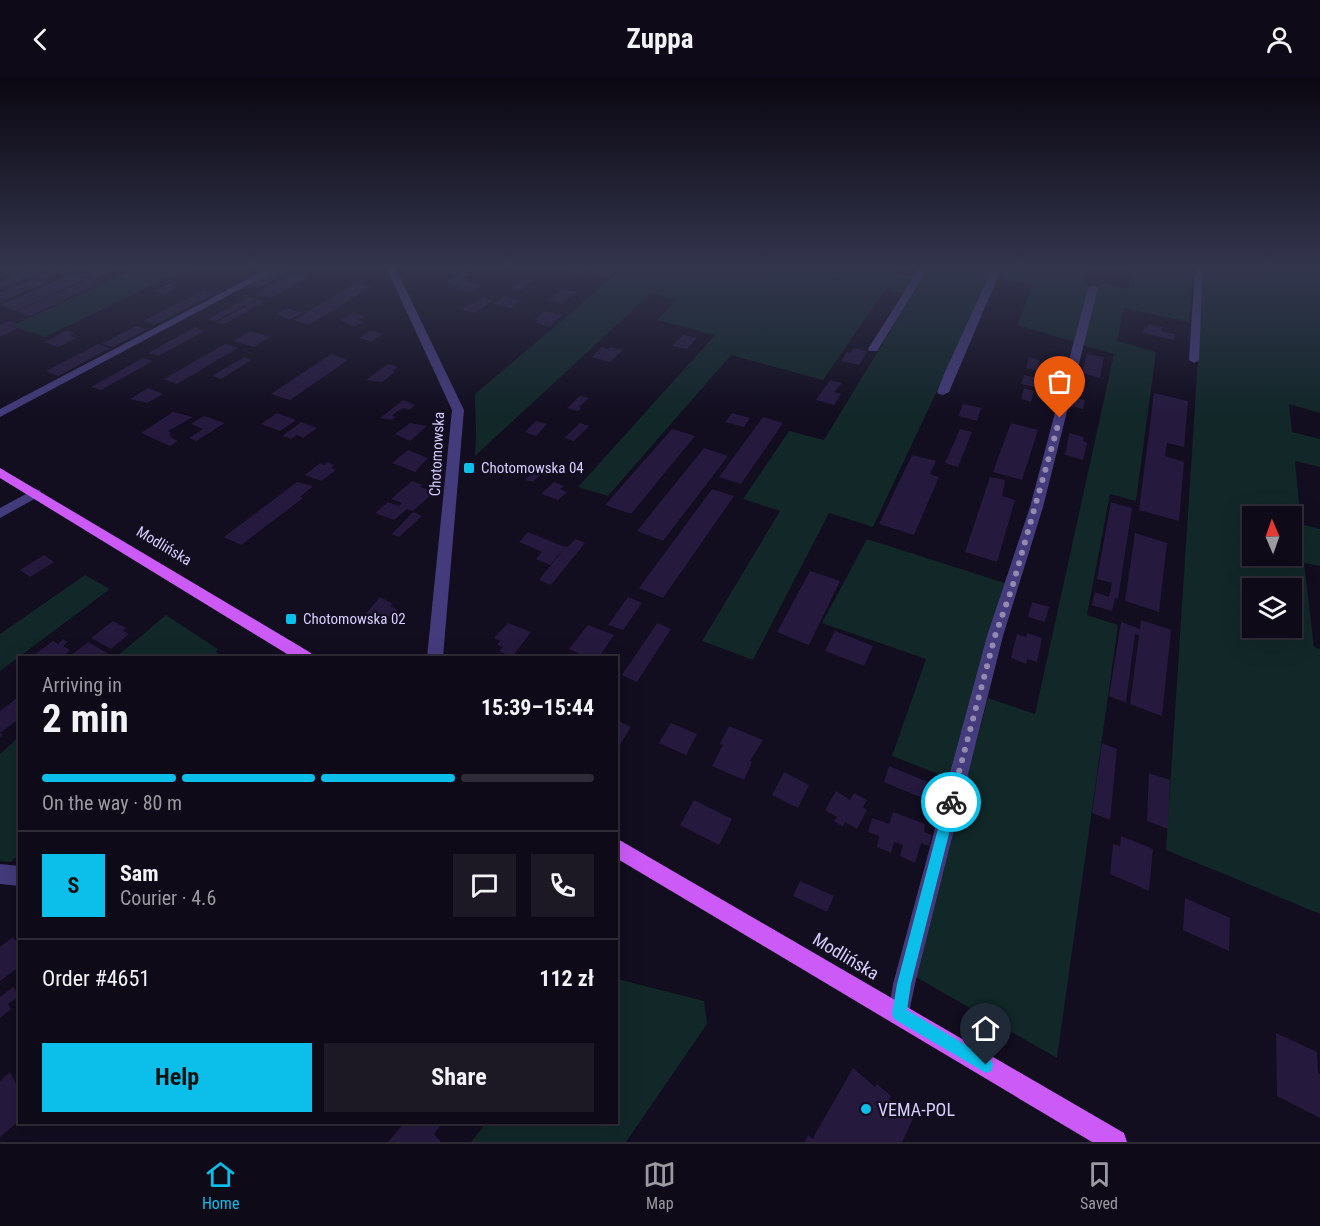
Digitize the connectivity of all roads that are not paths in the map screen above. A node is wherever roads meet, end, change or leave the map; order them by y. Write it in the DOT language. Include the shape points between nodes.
graph roads {
  1 [pos="184,317"];
  2 [pos="414,317"];
  3 [pos="894,317"];
  4 [pos="975,317"];
  5 [pos="1086,317"];
  6 [pos="1196,317"];
  7 [pos="873,349"];
  8 [pos="1194,360"];
  9 [pos="943,392"];
  10 [pos="0,414"];
  11 [pos="0,472"];
  12 [pos="35,493"];
  13 [pos="0,514"];
  14 [pos="303,656"];
  15 [pos="435,656"];
  16 [pos="618,848"];
  17 [pos="0,874"];
  18 [pos="18,876"];
  19 [pos="899,1014"];
  20 [pos="1115,1142"];
  1 -- 10 [label="street"];
  2 -- 15 [label="street, Chotomowska" via="458,410"];
  3 -- 7 [label="street"];
  4 -- 9 [label="street"];
  5 -- 19 [label="street" via="1012,588 995,636"];
  6 -- 8 [label="street"];
  11 -- 12 [label="main road, Modlińska"];
  12 -- 13 [label="street"];
  12 -- 14 [label="main road, Modlińska"];
  16 -- 19 [label="main road, Modlińska"];
  17 -- 18 [label="street"];
  19 -- 20 [label="main road, Modlińska"];
}
